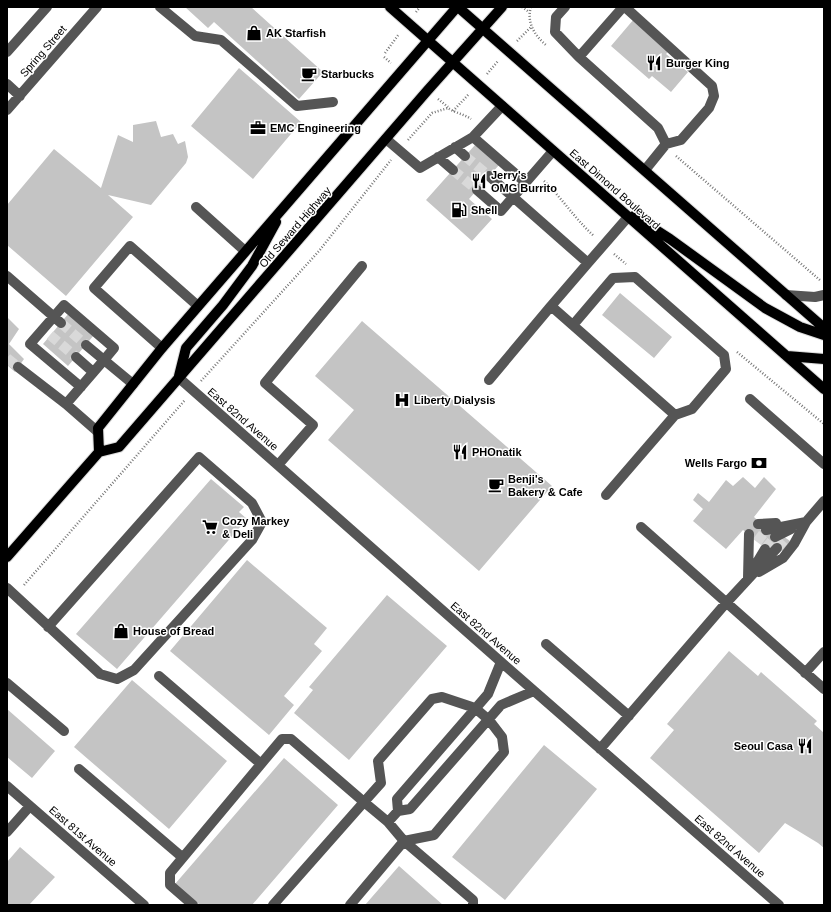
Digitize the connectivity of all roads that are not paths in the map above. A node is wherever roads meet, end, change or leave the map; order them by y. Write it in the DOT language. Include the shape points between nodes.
graph roads {
  1 [pos="47,7"];
  2 [pos="97,7"];
  3 [pos="160,7"];
  4 [pos="390,7"];
  5 [pos="458,7"];
  6 [pos="502,7"];
  7 [pos="565,7"];
  8 [pos="624,7"];
  9 [pos="483,28"];
  10 [pos="428,41"];
  11 [pos="7,52"];
  12 [pos="579,57"];
  13 [pos="453,63"];
  14 [pos="7,84"];
  15 [pos="20,96"];
  16 [pos="333,102"];
  17 [pos="502,106"];
  18 [pos="7,110"];
  19 [pos="473,137"];
  20 [pos="386,139"];
  21 [pos="666,144"];
  22 [pos="455,147"];
  23 [pos="553,151"];
  24 [pos="466,156"];
  25 [pos="438,158"];
  26 [pos="453,170"];
  27 [pos="645,170"];
  28 [pos="489,176"];
  29 [pos="525,182"];
  30 [pos="477,190"];
  31 [pos="513,197"];
  32 [pos="609,200"];
  33 [pos="287,203"];
  34 [pos="196,206"];
  35 [pos="628,217"];
  36 [pos="246,251"];
  37 [pos="588,263"];
  38 [pos="362,266"];
  39 [pos="7,276"];
  40 [pos="786,295"];
  41 [pos="824,295"];
  42 [pos="198,306"];
  43 [pos="551,306"];
  44 [pos="57,320"];
  45 [pos="573,325"];
  46 [pos="824,328"];
  47 [pos="824,335"];
  48 [pos="86,345"];
  49 [pos="162,348"];
  50 [pos="786,356"];
  51 [pos="76,357"];
  52 [pos="824,359"];
  53 [pos="104,360"];
  54 [pos="18,367"];
  55 [pos="93,372"];
  56 [pos="179,378"];
  57 [pos="489,380"];
  58 [pos="133,384"];
  59 [pos="81,387"];
  60 [pos="824,389"];
  61 [pos="750,399"];
  62 [pos="66,404"];
  63 [pos="675,415"];
  64 [pos="98,432"];
  65 [pos="99,452"];
  66 [pos="824,464"];
  67 [pos="278,465"];
  68 [pos="606,495"];
  69 [pos="824,501"];
  70 [pos="806,522"];
  71 [pos="641,527"];
  72 [pos="762,527"];
  73 [pos="775,537"];
  74 [pos="753,538"];
  75 [pos="786,538"];
  76 [pos="777,548"];
  77 [pos="765,549"];
  78 [pos="7,557"];
  79 [pos="748,578"];
  80 [pos="7,588"];
  81 [pos="726,603"];
  82 [pos="48,626"];
  83 [pos="546,644"];
  84 [pos="824,652"];
  85 [pos="501,662"];
  86 [pos="805,672"];
  87 [pos="159,676"];
  88 [pos="7,683"];
  89 [pos="824,689"];
  90 [pos="534,691"];
  91 [pos="476,708"];
  92 [pos="629,716"];
  93 [pos="489,720"];
  94 [pos="64,731"];
  95 [pos="600,749"];
  96 [pos="261,764"];
  97 [pos="79,769"];
  98 [pos="7,786"];
  99 [pos="364,802"];
  100 [pos="30,806"];
  101 [pos="398,811"];
  102 [pos="388,822"];
  103 [pos="7,832"];
  104 [pos="404,841"];
  105 [pos="182,858"];
  106 [pos="144,905"];
  107 [pos="193,905"];
  108 [pos="273,905"];
  109 [pos="350,905"];
  110 [pos="474,905"];
  111 [pos="779,905"];
  1 -- 11 [label="street"];
  2 -- 15 [label="street, Spring Street"];
  3 -- 16 [label="street" via="195,36 221,40 297,106"];
  4 -- 10 [label="main road, East Dimond Boulevard"];
  5 -- 9 [label="main road"];
  5 -- 10 [label="main road, Old Seward Highway"];
  6 -- 9 [label="main road, Old Seward Highway"];
  7 -- 12 [label="street" via="556,17 555,32"];
  8 -- 12 [label="street"];
  8 -- 21 [label="street" via="712,86 714,96 709,108 682,140"];
  9 -- 13 [label="main road, Old Seward Highway"];
  9 -- 27 [label="main road"];
  10 -- 13 [label="main road, East Dimond Boulevard"];
  10 -- 33 [label="main road, Old Seward Highway"];
  12 -- 21 [label="street" via="658,128"];
  13 -- 17 [label="main road, East Dimond Boulevard"];
  13 -- 20 [label="main road, Old Seward Highway"];
  14 -- 15 [label="street"];
  15 -- 18 [label="street, Spring Street"];
  17 -- 19 [label="street"];
  17 -- 23 [label="main road, East Dimond Boulevard"];
  19 -- 22 [label="street"];
  19 -- 29 [label="street"];
  20 -- 25 [label="street" via="420,168"];
  20 -- 56 [label="main road, Old Seward Highway"];
  21 -- 27 [label="street"];
  22 -- 24 [label="street"];
  22 -- 25 [label="street"];
  23 -- 29 [label="street"];
  23 -- 32 [label="main road, East Dimond Boulevard"];
  25 -- 26 [label="street"];
  27 -- 40 [label="main road"];
  28 -- 31 [label="street"];
  29 -- 31 [label="street"];
  30 -- 31 [label="street" via="501,211"];
  31 -- 37 [label="street"];
  32 -- 35 [label="main road, East Dimond Boulevard"];
  32 -- 47 [label="main road" via="670,239 765,308 800,327"];
  33 -- 36 [label="main road, Old Seward Highway"];
  33 -- 56 [label="main road" via="252,266 186,348"];
  34 -- 36 [label="street"];
  35 -- 37 [label="street"];
  35 -- 50 [label="main road, East Dimond Boulevard"];
  36 -- 42 [label="main road, Old Seward Highway"];
  37 -- 43 [label="street"];
  38 -- 67 [label="street" via="265,383 313,425"];
  39 -- 44 [label="street"];
  40 -- 41 [label="street"];
  40 -- 46 [label="main road"];
  42 -- 49 [label="main road, Old Seward Highway"];
  42 -- 49 [label="street" via="130,246 104,276 94,288"];
  43 -- 45 [label="street"];
  43 -- 57 [label="street"];
  44 -- 53 [label="street" via="64,305 114,348"];
  44 -- 59 [label="street" via="47,332 30,344"];
  45 -- 63 [label="street"];
  45 -- 63 [label="street" via="613,278 635,277 724,355 726,369 692,409"];
  48 -- 53 [label="street"];
  49 -- 58 [label="main road, Old Seward Highway"];
  50 -- 52 [label="main road"];
  50 -- 60 [label="main road, East Dimond Boulevard"];
  51 -- 55 [label="street"];
  53 -- 55 [label="street"];
  53 -- 58 [label="street"];
  54 -- 62 [label="street"];
  55 -- 59 [label="street"];
  56 -- 65 [label="main road, Old Seward Highway" via="119,447"];
  56 -- 67 [label="street, East 82nd Avenue"];
  58 -- 64 [label="main road, Old Seward Highway" via="98,428"];
  59 -- 62 [label="street"];
  61 -- 66 [label="street"];
  62 -- 64 [label="street"];
  63 -- 68 [label="street"];
  64 -- 65 [label="main road"];
  65 -- 78 [label="main road"];
  67 -- 85 [label="street, East 82nd Avenue"];
  69 -- 70 [label="street"];
  70 -- 72 [label="street"];
  70 -- 73 [label="street"];
  70 -- 75 [label="street"];
  70 -- 79 [label="street" via="794,544 782,558"];
  71 -- 81 [label="street"];
  74 -- 79 [label="street"];
  76 -- 79 [label="street"];
  77 -- 79 [label="street"];
  79 -- 81 [label="street"];
  80 -- 82 [label="street"];
  81 -- 86 [label="street"];
  81 -- 92 [label="street"];
  82 -- 82 [label="street" via="199,457 252,502 262,522 252,540 134,670 117,679 100,674"];
  83 -- 92 [label="street"];
  84 -- 86 [label="street"];
  85 -- 90 [label="street, East 82nd Avenue"];
  85 -- 91 [label="street" via="488,694"];
  86 -- 89 [label="street"];
  87 -- 96 [label="street"];
  88 -- 94 [label="street"];
  90 -- 93 [label="street" via="501,705"];
  90 -- 95 [label="street, East 82nd Avenue"];
  91 -- 93 [label="street"];
  91 -- 99 [label="street" via="442,697 432,699 378,761 380,783"];
  91 -- 101 [label="street" via="397,799"];
  92 -- 95 [label="street"];
  93 -- 101 [label="street" via="410,809"];
  93 -- 104 [label="street" via="502,737 504,752 434,835"];
  95 -- 111 [label="street, East 82nd Avenue"];
  96 -- 99 [label="street" via="282,739 291,739"];
  96 -- 105 [label="street"];
  97 -- 105 [label="street"];
  98 -- 100 [label="street, East 81st Avenue"];
  99 -- 102 [label="street"];
  99 -- 108 [label="street"];
  100 -- 103 [label="street"];
  100 -- 106 [label="street, East 81st Avenue"];
  101 -- 102 [label="street"];
  102 -- 104 [label="street"];
  104 -- 109 [label="street"];
  104 -- 110 [label="street" via="473,900"];
  105 -- 107 [label="street" via="170,873 170,885"];
}
